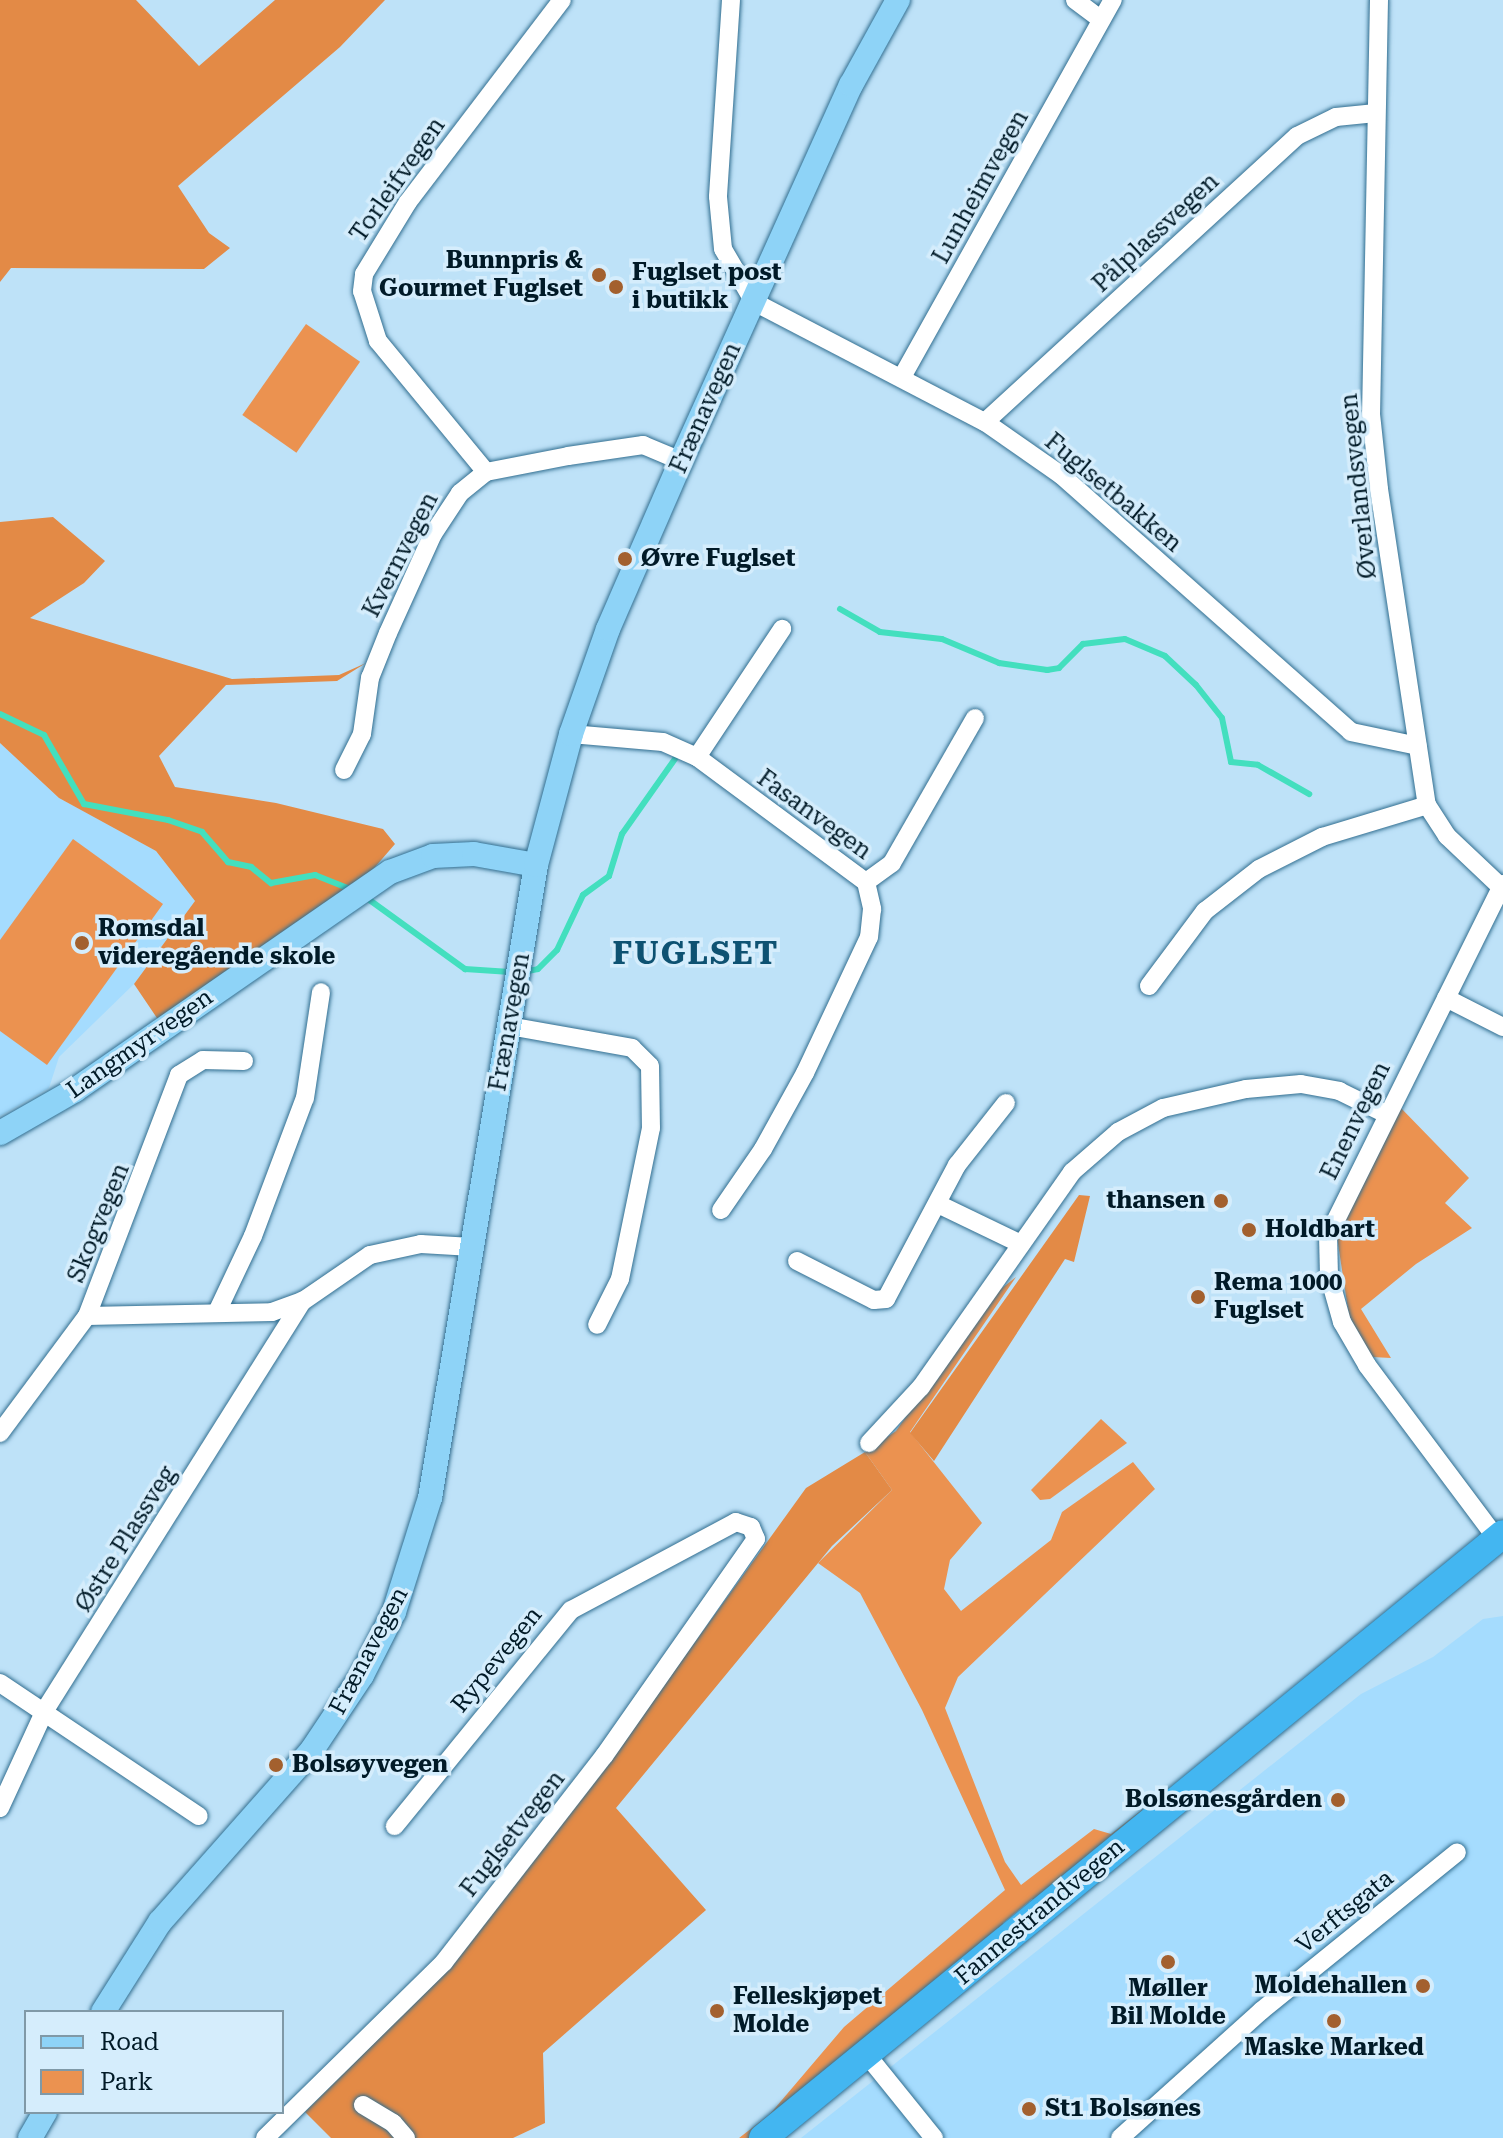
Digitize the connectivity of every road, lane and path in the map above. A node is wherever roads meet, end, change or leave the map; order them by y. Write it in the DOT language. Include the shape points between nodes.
graph roads {
  1 [pos="562,0"];
  2 [pos="731,0"];
  3 [pos="898,0"];
  4 [pos="1075,0"];
  5 [pos="1113,0"];
  6 [pos="1379,0"];
  7 [pos="1100,19"];
  8 [pos="1376,113"];
  9 [pos="754,302"];
  10 [pos="902,377"];
  11 [pos="985,422"];
  12 [pos="681,461"];
  13 [pos="486,472"];
  14 [pos="782,629"];
  15 [pos="975,718"];
  16 [pos="571,734"];
  17 [pos="1418,746"];
  18 [pos="697,757"];
  19 [pos="344,770"];
  20 [pos="1427,805"];
  21 [pos="536,865"];
  22 [pos="866,882"];
  23 [pos="1502,885"];
  24 [pos="1149,986"];
  25 [pos="321,992"];
  26 [pos="1446,998"];
  27 [pos="509,1026"];
  28 [pos="1503,1027"];
  29 [pos="244,1061"];
  30 [pos="1006,1103"];
  31 [pos="1384,1113"];
  32 [pos="0,1133"];
  33 [pos="938,1204"];
  34 [pos="721,1210"];
  35 [pos="1021,1244"];
  36 [pos="472,1247"];
  37 [pos="797,1261"];
  38 [pos="303,1301"];
  39 [pos="217,1312"];
  40 [pos="87,1316"];
  41 [pos="597,1325"];
  42 [pos="0,1433"];
  43 [pos="869,1443"];
  44 [pos="751,1527"];
  45 [pos="1501,1544"];
  46 [pos="0,1683"];
  47 [pos="45,1710"];
  48 [pos="0,1808"];
  49 [pos="199,1816"];
  50 [pos="395,1826"];
  51 [pos="1457,1852"];
  52 [pos="104,2010"];
  53 [pos="872,2062"];
  54 [pos="363,2105"];
  55 [pos="44,2114"];
  56 [pos="30,2138"];
  57 [pos="265,2138"];
  58 [pos="406,2138"];
  59 [pos="763,2138"];
  60 [pos="791,2138"];
  61 [pos="934,2138"];
  62 [pos="1120,2138"];
  1 -- 13 [label="street, Torleifvegen" via="408,202 376,250 363,282 368,315 382,348"];
  2 -- 9 [label="street" via="718,197 723,249"];
  3 -- 9 [label="main road, Frænavegen" via="851,85"];
  4 -- 7 [label="street"];
  5 -- 7 [label="street, Lunheimvegen"];
  6 -- 8 [label="street, Øverlandsvegen"];
  7 -- 10 [label="street, Lunheimvegen"];
  8 -- 11 [label="street, Pålplassvegen" via="1336,117 1297,136"];
  8 -- 17 [label="street, Øverlandsvegen" via="1371,414"];
  9 -- 10 [label="street, Fuglsetbakken"];
  9 -- 12 [label="main road, Frænavegen"];
  10 -- 11 [label="street, Fuglsetbakken"];
  11 -- 17 [label="street, Fuglsetbakken" via="1061,475 1351,732"];
  12 -- 13 [label="street" via="643,445"];
  12 -- 16 [label="main road, Frænavegen" via="608,629"];
  13 -- 19 [label="street, Kvernvegen" via="455,501 405,591 370,678 362,734"];
  14 -- 18 [label="street"];
  15 -- 22 [label="street" via="892,863"];
  16 -- 18 [label="street, Fasanvegen" via="663,742"];
  16 -- 21 [label="main road, Frænavegen"];
  17 -- 20 [label="street, Øverlandsvegen"];
  18 -- 22 [label="street, Fasanvegen"];
  20 -- 23 [label="street, Øverlandsvegen" via="1447,836"];
  20 -- 24 [label="street" via="1322,837 1259,869 1205,911"];
  21 -- 27 [label="main road, Frænavegen"];
  21 -- 32 [label="main road, Langmyrvegen" via="474,854 433,856 390,872 75,1090"];
  22 -- 34 [label="street, Fasanvegen" via="872,909 869,937 805,1073"];
  23 -- 26 [label="street, Enenvegen"];
  25 -- 39 [label="street" via="305,1098 253,1236"];
  26 -- 28 [label="street"];
  26 -- 31 [label="street, Enenvegen"];
  27 -- 36 [label="main road, Frænavegen"];
  27 -- 41 [label="street" via="632,1048 650,1066 648,1143 620,1279"];
  29 -- 40 [label="street, Skogvegen" via="203,1060 179,1075"];
  30 -- 33 [label="street" via="957,1165"];
  31 -- 35 [label="street" via="1339,1091 1301,1084 1246,1089 1163,1108 1118,1132 1072,1172"];
  31 -- 45 [label="street, Enenvegen" via="1328,1236 1332,1286 1342,1322 1367,1365"];
  33 -- 35 [label="street"];
  33 -- 37 [label="street" via="886,1299 866,1296"];
  35 -- 43 [label="street" via="921,1387"];
  36 -- 38 [label="street" via="421,1244 370,1255"];
  36 -- 52 [label="main road, Frænavegen" via="430,1498 394,1612 362,1675 312,1750 160,1922"];
  38 -- 39 [label="street" via="272,1312"];
  38 -- 47 [label="street, Østre Plassveg"];
  39 -- 40 [label="street"];
  40 -- 42 [label="street, Skogvegen"];
  44 -- 50 [label="street, Rypevegen" via="736,1522 627,1575 571,1610"];
  44 -- 57 [label="street, Fuglsetvegen" via="756,1539 604,1756 444,1962"];
  45 -- 53 [label="highway, Fannestrandvegen"];
  46 -- 47 [label="street"];
  47 -- 48 [label="street, Østre Plassveg"];
  47 -- 49 [label="street"];
  51 -- 62 [label="street, Verftsgata" via="1261,2011"];
  53 -- 59 [label="highway, Fannestrandvegen"];
  53 -- 60 [label="highway, Fannestrandvegen"];
  53 -- 61 [label="street"];
  54 -- 58 [label="street"];
  55 -- 56 [label="main road"];
}
